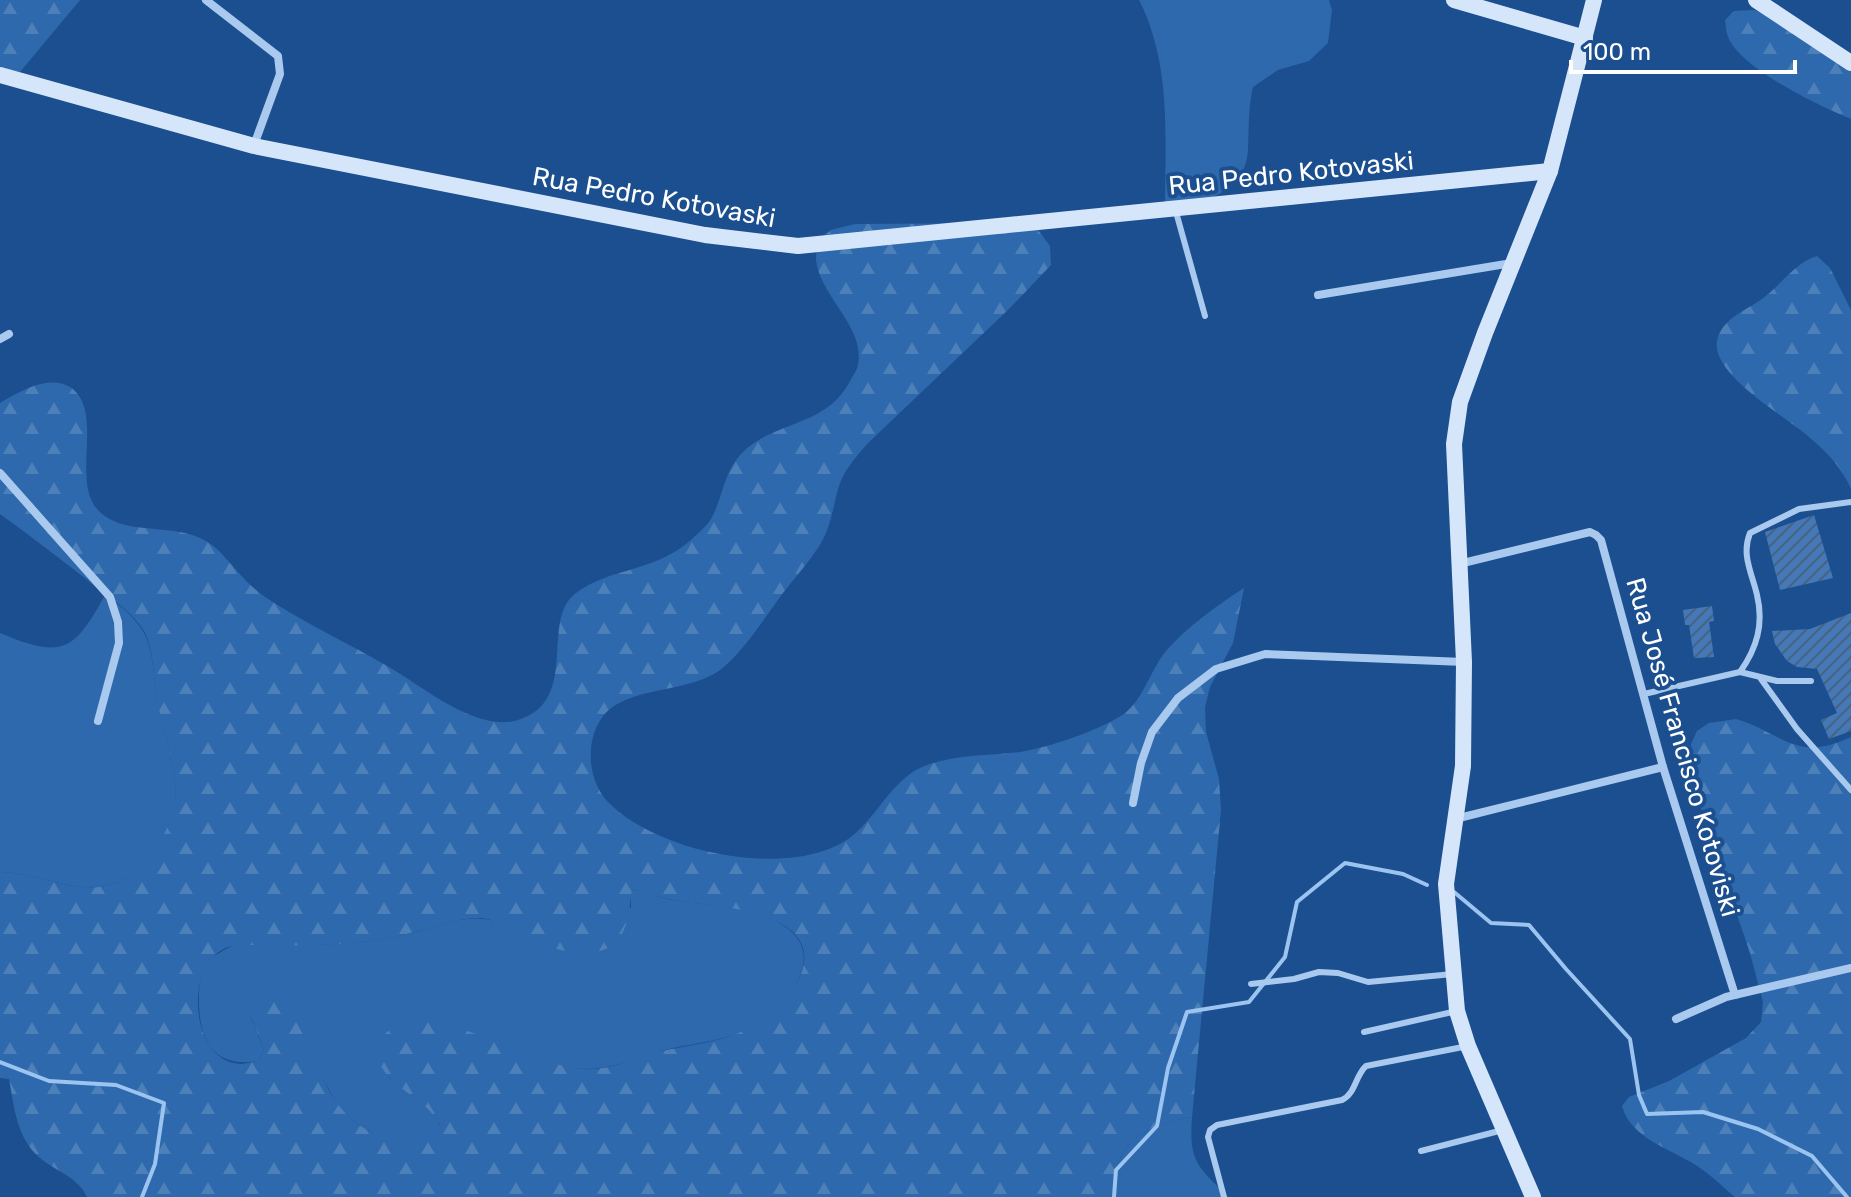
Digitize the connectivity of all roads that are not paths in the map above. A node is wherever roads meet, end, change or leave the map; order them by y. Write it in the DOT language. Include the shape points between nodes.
graph roads {
  1 [pos="206,0"];
  2 [pos="1454,0"];
  3 [pos="1594,0"];
  4 [pos="1756,0"];
  5 [pos="1585,38"];
  6 [pos="1851,63"];
  7 [pos="0,75"];
  8 [pos="254,146"];
  9 [pos="1550,171"];
  10 [pos="1175,208"];
  11 [pos="1512,263"];
  12 [pos="1318,295"];
  13 [pos="1205,316"];
  14 [pos="0,473"];
  15 [pos="1851,502"];
  16 [pos="1458,564"];
  17 [pos="1464,662"];
  18 [pos="1740,672"];
  19 [pos="1761,679"];
  20 [pos="1811,681"];
  21 [pos="1644,694"];
  22 [pos="98,721"];
  23 [pos="1663,767"];
  24 [pos="1851,790"];
  25 [pos="1133,803"];
  26 [pos="1455,819"];
  27 [pos="1851,968"];
  28 [pos="1453,974"];
  29 [pos="1251,984"];
  30 [pos="1735,995"];
  31 [pos="1457,1011"];
  32 [pos="1676,1019"];
  33 [pos="1364,1032"];
  34 [pos="1468,1046"];
  35 [pos="1503,1130"];
  36 [pos="1421,1151"];
  37 [pos="1224,1197"];
  38 [pos="1533,1197"];
  1 -- 8 [label="street" via="278,56 280,74"];
  2 -- 5 [label="street"];
  3 -- 5 [label="street"];
  4 -- 6 [label="street"];
  5 -- 9 [label="street"];
  7 -- 8 [label="street, Rua Pedro Kotovaski"];
  8 -- 10 [label="street, Rua Pedro Kotovaski" via="705,235 798,246"];
  9 -- 10 [label="street, Rua Pedro Kotovaski"];
  9 -- 11 [label="street"];
  10 -- 13 [label="lane"];
  11 -- 12 [label="street"];
  11 -- 16 [label="street" via="1460,402 1454,444"];
  14 -- 22 [label="street" via="110,597 119,643"];
  15 -- 18 [label="lane" via="1799,509 1750,533 1745,545 1761,625 1756,647"];
  16 -- 17 [label="street"];
  16 -- 21 [label="street, Rua José Francisco Kotoviski" via="1590,532 1596,535"];
  17 -- 25 [label="street" via="1265,654 1216,669 1178,698 1152,732"];
  17 -- 26 [label="street" via="1463,766"];
  18 -- 19 [label="lane"];
  18 -- 21 [label="lane"];
  19 -- 20 [label="lane"];
  19 -- 24 [label="lane"];
  21 -- 23 [label="street, Rua José Francisco Kotoviski"];
  23 -- 26 [label="street"];
  23 -- 30 [label="street, Rua José Francisco Kotoviski"];
  26 -- 28 [label="street" via="1446,884"];
  27 -- 30 [label="street"];
  28 -- 29 [label="lane" via="1368,982 1319,972"];
  28 -- 31 [label="street"];
  30 -- 32 [label="street"];
  31 -- 33 [label="lane"];
  31 -- 34 [label="street"];
  34 -- 35 [label="street"];
  34 -- 37 [label="lane" via="1366,1066 1350,1096 1342,1100 1217,1125 1208,1137"];
  35 -- 36 [label="lane"];
  35 -- 38 [label="street"];
}
